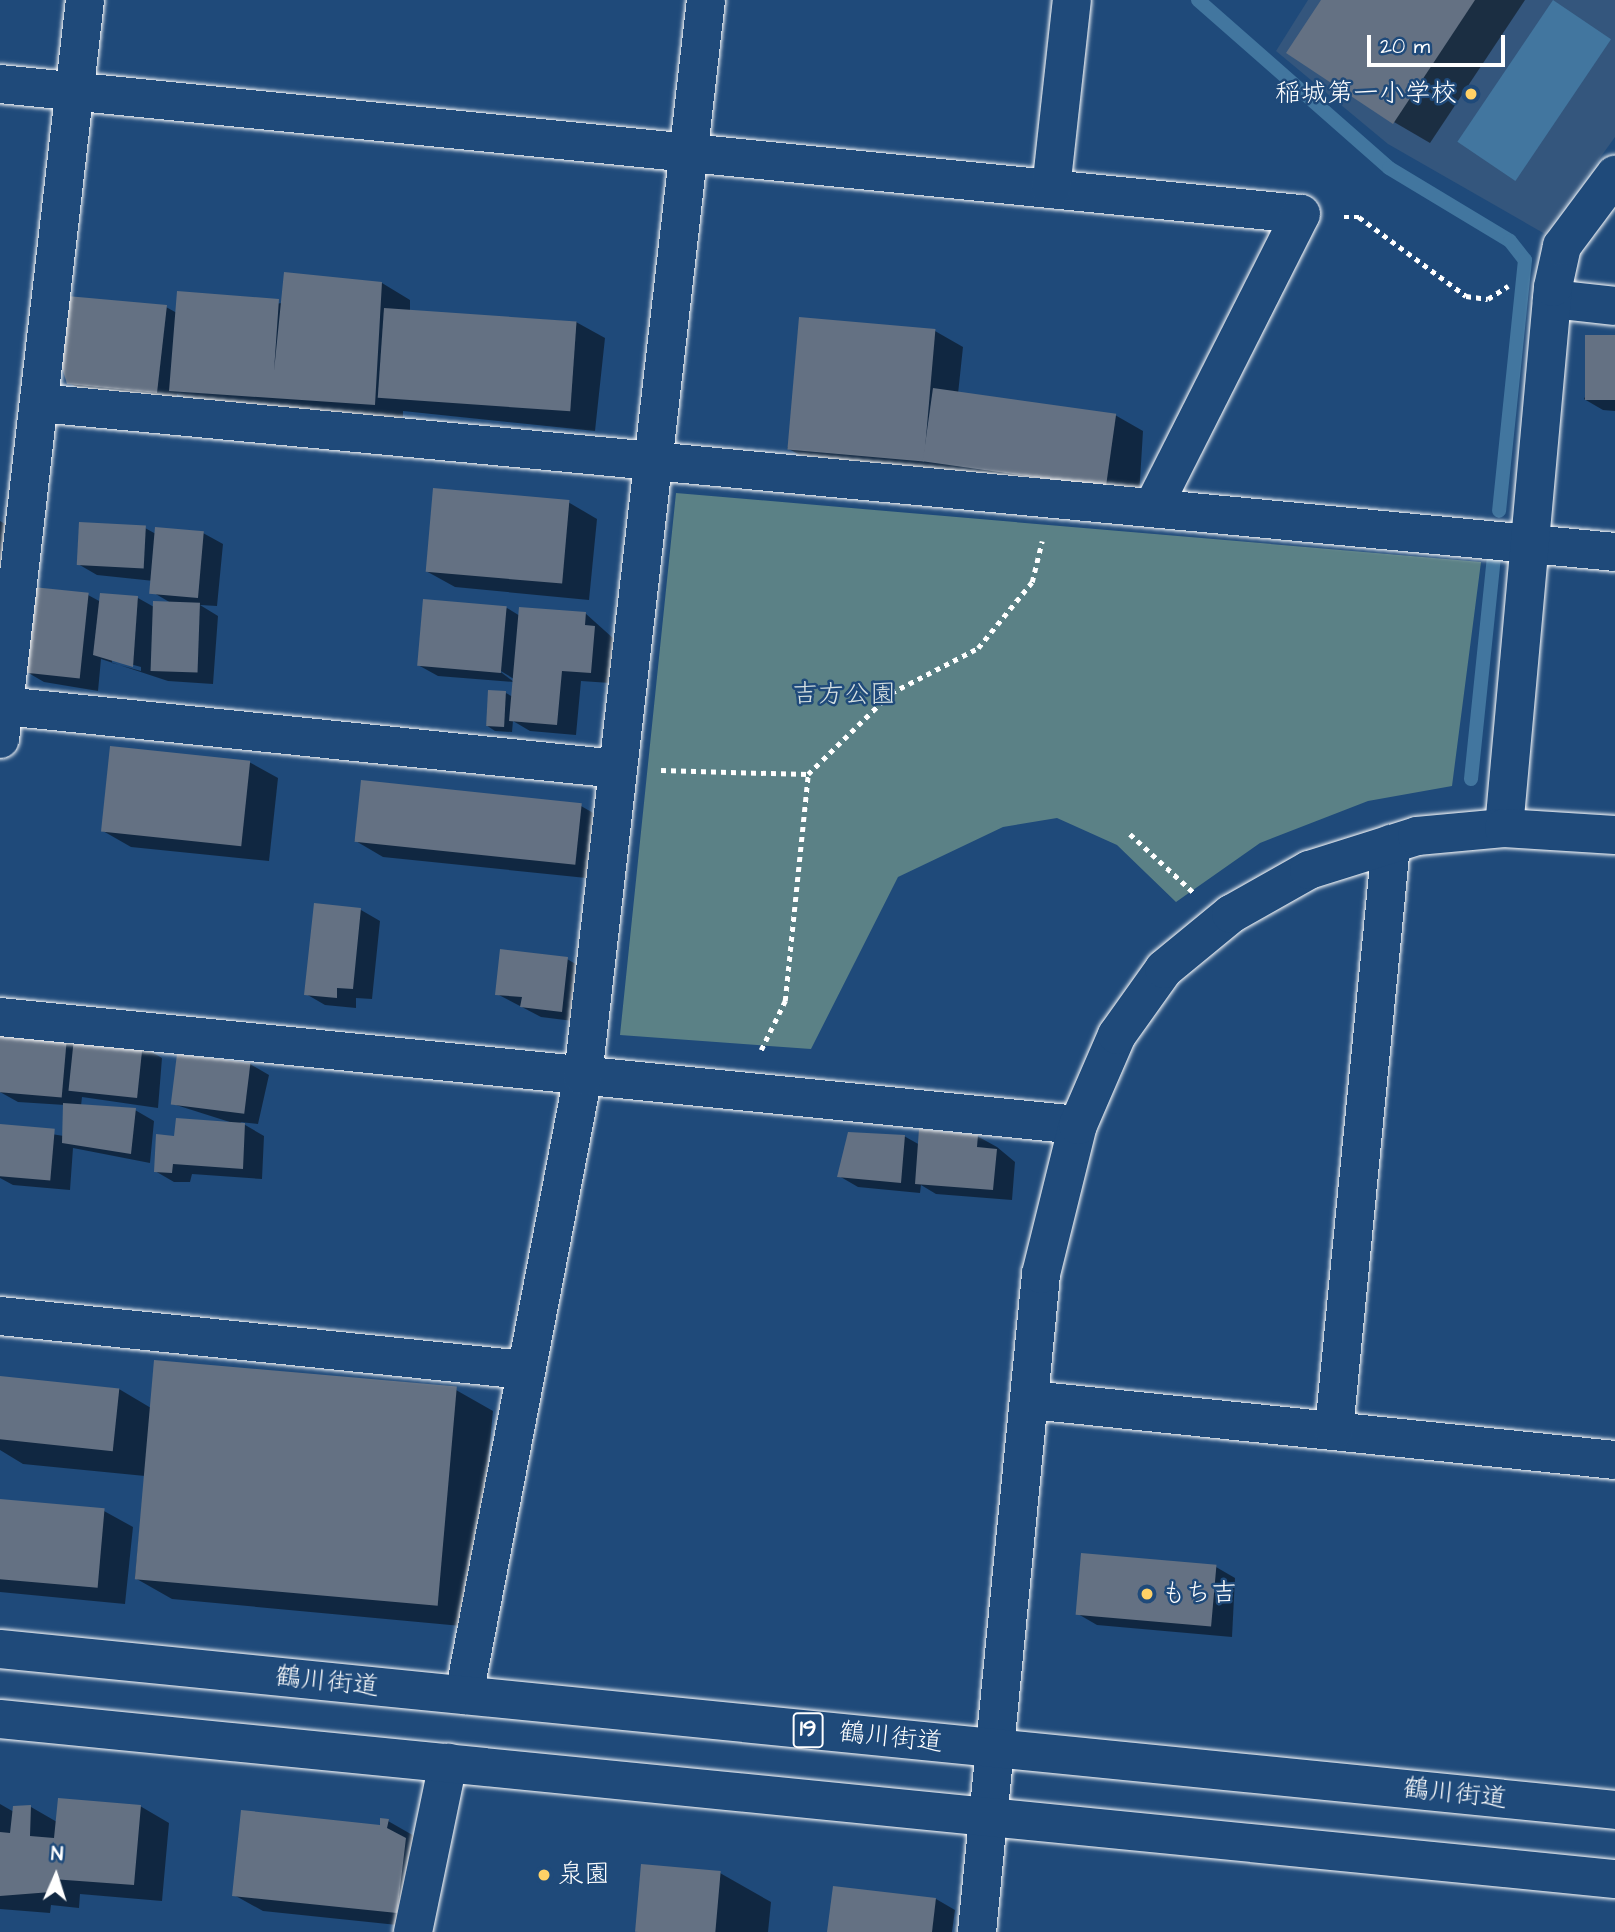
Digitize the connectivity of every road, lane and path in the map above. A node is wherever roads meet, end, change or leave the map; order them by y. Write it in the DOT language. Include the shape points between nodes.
graph roads {
  1 [pos="85,0"];
  2 [pos="706,0"];
  3 [pos="1072,0"];
  4 [pos="0,85"];
  5 [pos="74,92"];
  6 [pos="689,153"];
  7 [pos="1615,175"];
  8 [pos="1051,189"];
  9 [pos="1301,214"];
  10 [pos="1508,286"];
  11 [pos="1552,299"];
  12 [pos="1615,306"];
  13 [pos="39,403"];
  14 [pos="654,464"];
  15 [pos="1052,497"];
  16 [pos="1154,505"];
  17 [pos="1531,542"];
  18 [pos="1615,552"];
  19 [pos="2,722"];
  20 [pos="618,769"];
  21 [pos="808,774"];
  22 [pos="1504,828"];
  23 [pos="1130,834"];
  24 [pos="1615,835"];
  25 [pos="1391,844"];
  26 [pos="1200,899"];
  27 [pos="0,1017"];
  28 [pos="583,1076"];
  29 [pos="740,1091"];
  30 [pos="1078,1125"];
  31 [pos="0,1316"];
  32 [pos="524,1370"];
  33 [pos="1031,1399"];
  34 [pos="1334,1430"];
  35 [pos="1615,1460"];
  36 [pos="0,1649"];
  37 [pos="464,1695"];
  38 [pos="0,1719"];
  39 [pos="996,1749"];
  40 [pos="448,1763"];
  41 [pos="1615,1810"];
  42 [pos="989,1817"];
  43 [pos="1615,1879"];
  44 [pos="413,1932"];
  45 [pos="977,1932"];
  1 -- 5 [label="street"];
  2 -- 6 [label="street"];
  3 -- 8 [label="street"];
  4 -- 5 [label="street"];
  5 -- 6 [label="street"];
  5 -- 13 [label="street"];
  6 -- 8 [label="street"];
  6 -- 14 [label="street"];
  7 -- 11 [label="street" via="1562,246"];
  8 -- 9 [label="street"];
  9 -- 10 [label="path" via="1359,217 1466,296 1488,299"];
  9 -- 16 [label="street"];
  11 -- 12 [label="street"];
  11 -- 17 [label="street"];
  13 -- 14 [label="street"];
  13 -- 19 [label="street"];
  14 -- 15 [label="street"];
  14 -- 20 [label="street"];
  15 -- 16 [label="street"];
  15 -- 21 [label="path" via="1032,582 978,648 891,694"];
  16 -- 17 [label="street"];
  17 -- 18 [label="street"];
  17 -- 22 [label="street"];
  19 -- 20 [label="street"];
  20 -- 21 [label="path"];
  20 -- 28 [label="street"];
  21 -- 29 [label="path" via="785,1001"];
  22 -- 24 [label="street"];
  22 -- 25 [label="street"];
  23 -- 26 [label="path"];
  25 -- 30 [label="street" via="1310,870 1231,914 1164,969 1117,1035"];
  25 -- 34 [label="street"];
  27 -- 28 [label="street"];
  28 -- 29 [label="street"];
  28 -- 32 [label="street"];
  29 -- 30 [label="street"];
  30 -- 33 [label="street" via="1041,1274"];
  31 -- 32 [label="street"];
  32 -- 37 [label="street"];
  33 -- 34 [label="street"];
  33 -- 39 [label="street"];
  34 -- 35 [label="street"];
  36 -- 37 [label="street, 鶴川街道 / 19"];
  37 -- 39 [label="street, 鶴川街道 / 19"];
  38 -- 40 [label="street"];
  39 -- 41 [label="street, 鶴川街道 / 19"];
  39 -- 42 [label="street"];
  40 -- 42 [label="street"];
  40 -- 44 [label="street"];
  42 -- 43 [label="street"];
  42 -- 45 [label="street"];
}
